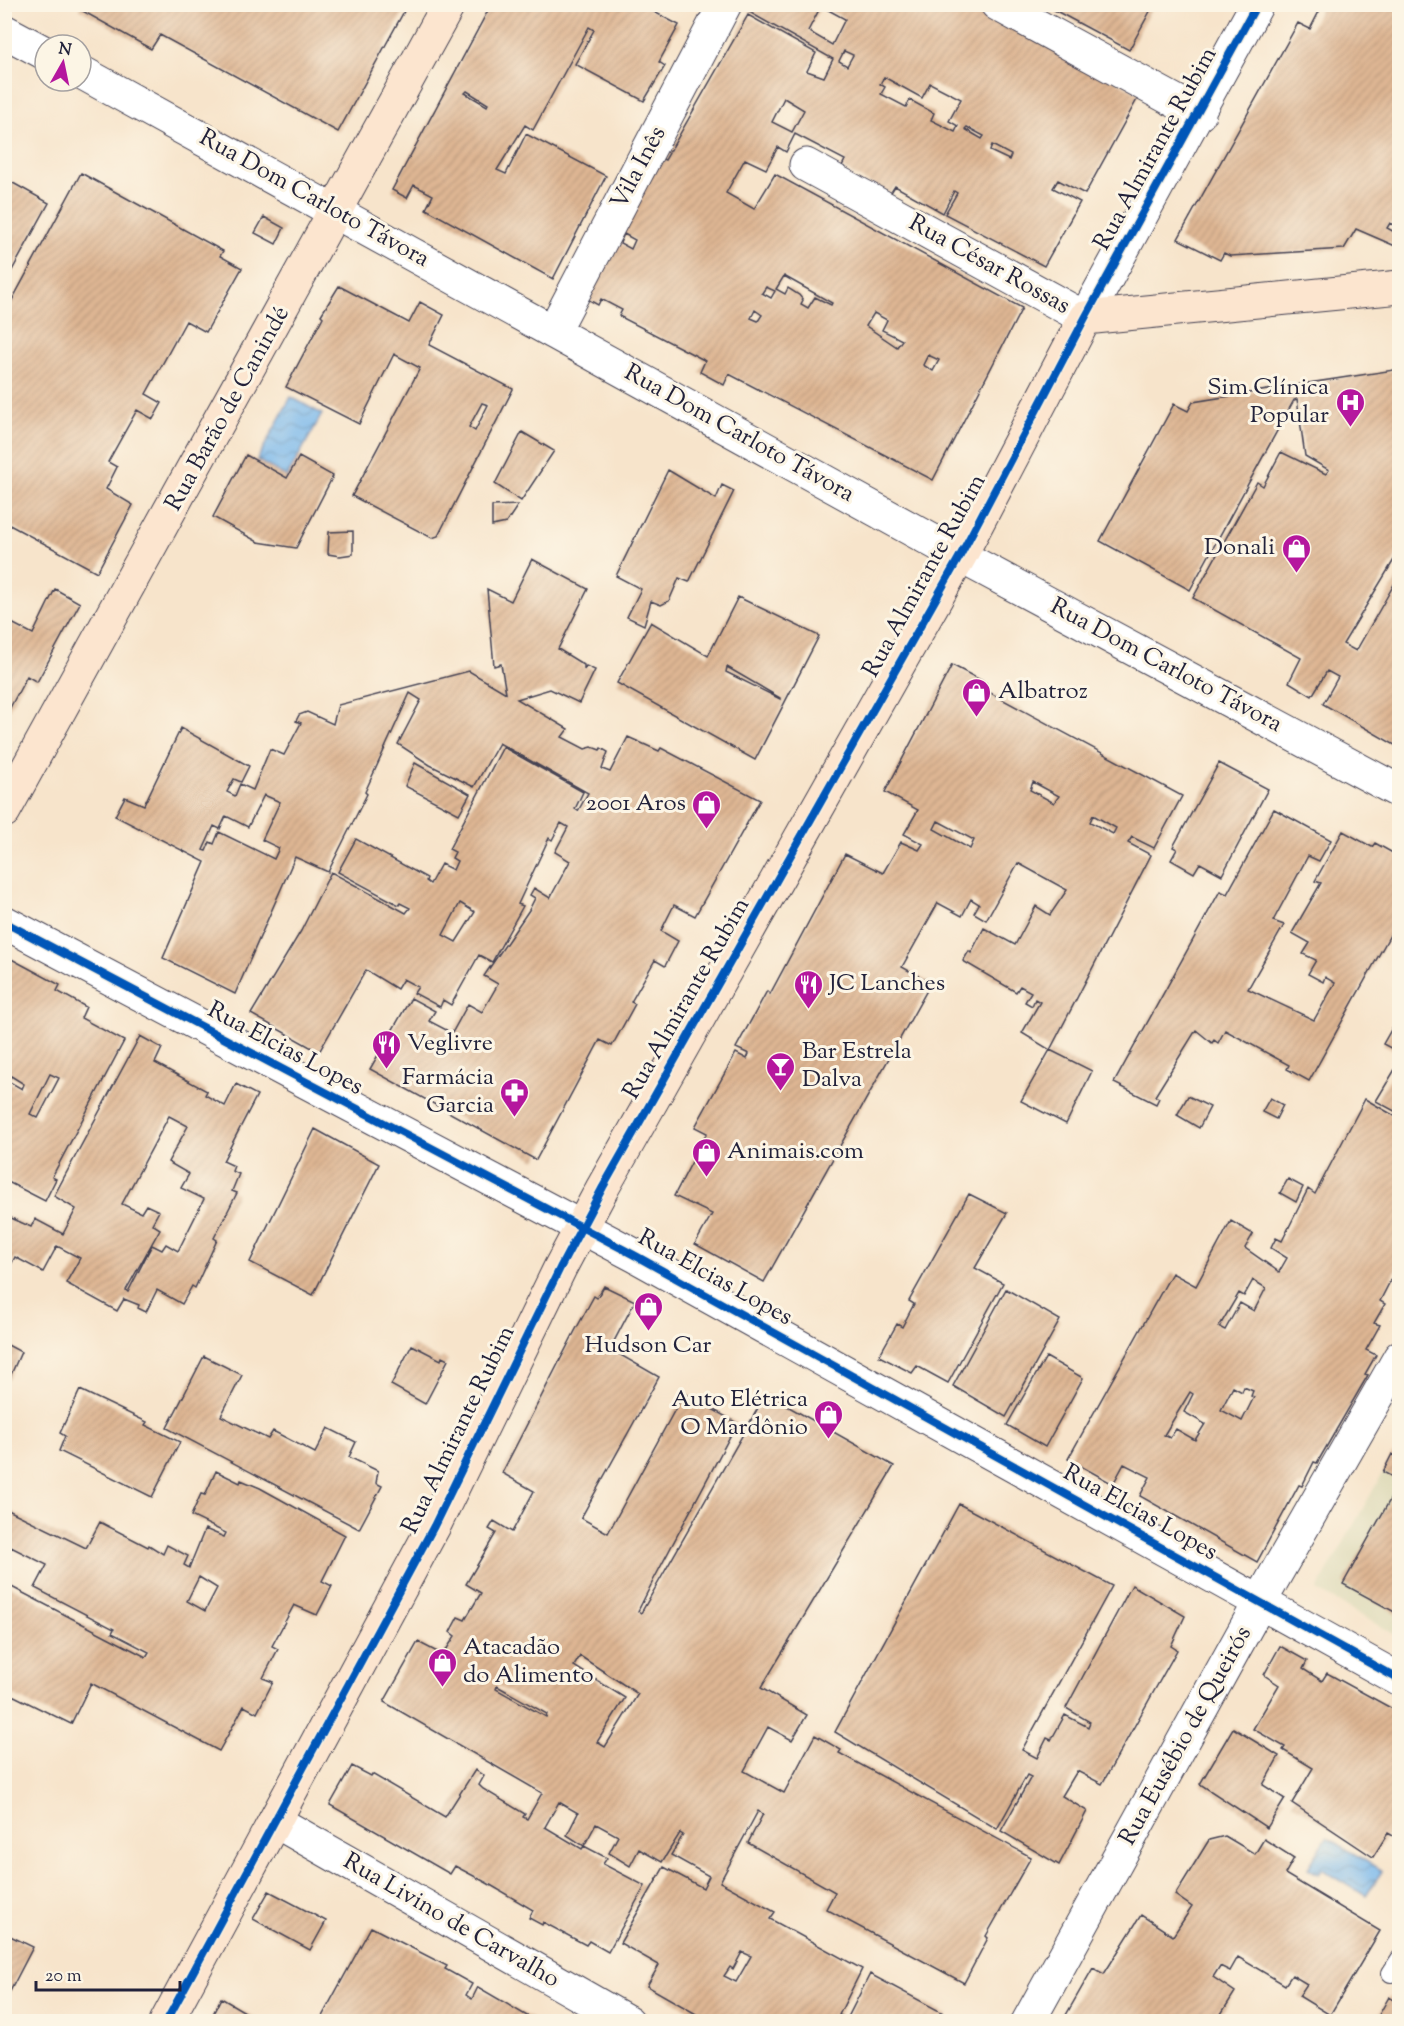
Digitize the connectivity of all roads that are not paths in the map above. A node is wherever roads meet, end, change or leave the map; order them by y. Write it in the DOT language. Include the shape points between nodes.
graph roads {
  1 [pos="449,4"];
  2 [pos="725,4"];
  3 [pos="997,4"];
  4 [pos="1257,4"];
  5 [pos="4,31"];
  6 [pos="33,47"];
  7 [pos="93,79"];
  8 [pos="1199,114"];
  9 [pos="806,165"];
  10 [pos="337,211"];
  11 [pos="1400,287"];
  12 [pos="1085,318"];
  13 [pos="553,332"];
  14 [pos="960,556"];
  15 [pos="1398,786"];
  16 [pos="4,812"];
  17 [pos="4,922"];
  18 [pos="581,1228"];
  19 [pos="1400,1357"];
  20 [pos="1260,1602"];
  21 [pos="1400,1680"];
  22 [pos="275,1821"];
  23 [pos="166,2022"];
  24 [pos="628,2022"];
  25 [pos="1028,2022"];
  1 -- 10 [label="main road, Rua Barão de Canindé"];
  2 -- 13 [label="street, Vila Inês"];
  3 -- 8 [label="street"];
  4 -- 8 [label="street, Rua Almirante Rubim"];
  5 -- 6 [label="street"];
  7 -- 10 [label="street, Rua Dom Carloto Távora"];
  8 -- 12 [label="street, Rua Almirante Rubim"];
  9 -- 12 [label="street, Rua César Rossas"];
  10 -- 13 [label="street, Rua Dom Carloto Távora"];
  10 -- 16 [label="main road, Rua Barão de Canindé"];
  11 -- 12 [label="main road, Rua César Rossas"];
  12 -- 14 [label="main road, Rua Almirante Rubim"];
  13 -- 14 [label="street, Rua Dom Carloto Távora"];
  14 -- 15 [label="street, Rua Dom Carloto Távora"];
  14 -- 18 [label="main road, Rua Almirante Rubim"];
  17 -- 18 [label="street, Rua Elcias Lopes"];
  18 -- 20 [label="street, Rua Elcias Lopes"];
  18 -- 22 [label="main road, Rua Almirante Rubim" via="434,1526"];
  19 -- 20 [label="street, Rua Eusébio de Queirós"];
  20 -- 21 [label="street, Rua Elcias Lopes"];
  20 -- 25 [label="street, Rua Eusébio de Queirós"];
  22 -- 23 [label="main road, Rua Almirante Rubim"];
  22 -- 24 [label="street, Rua Livino de Carvalho"];
}
